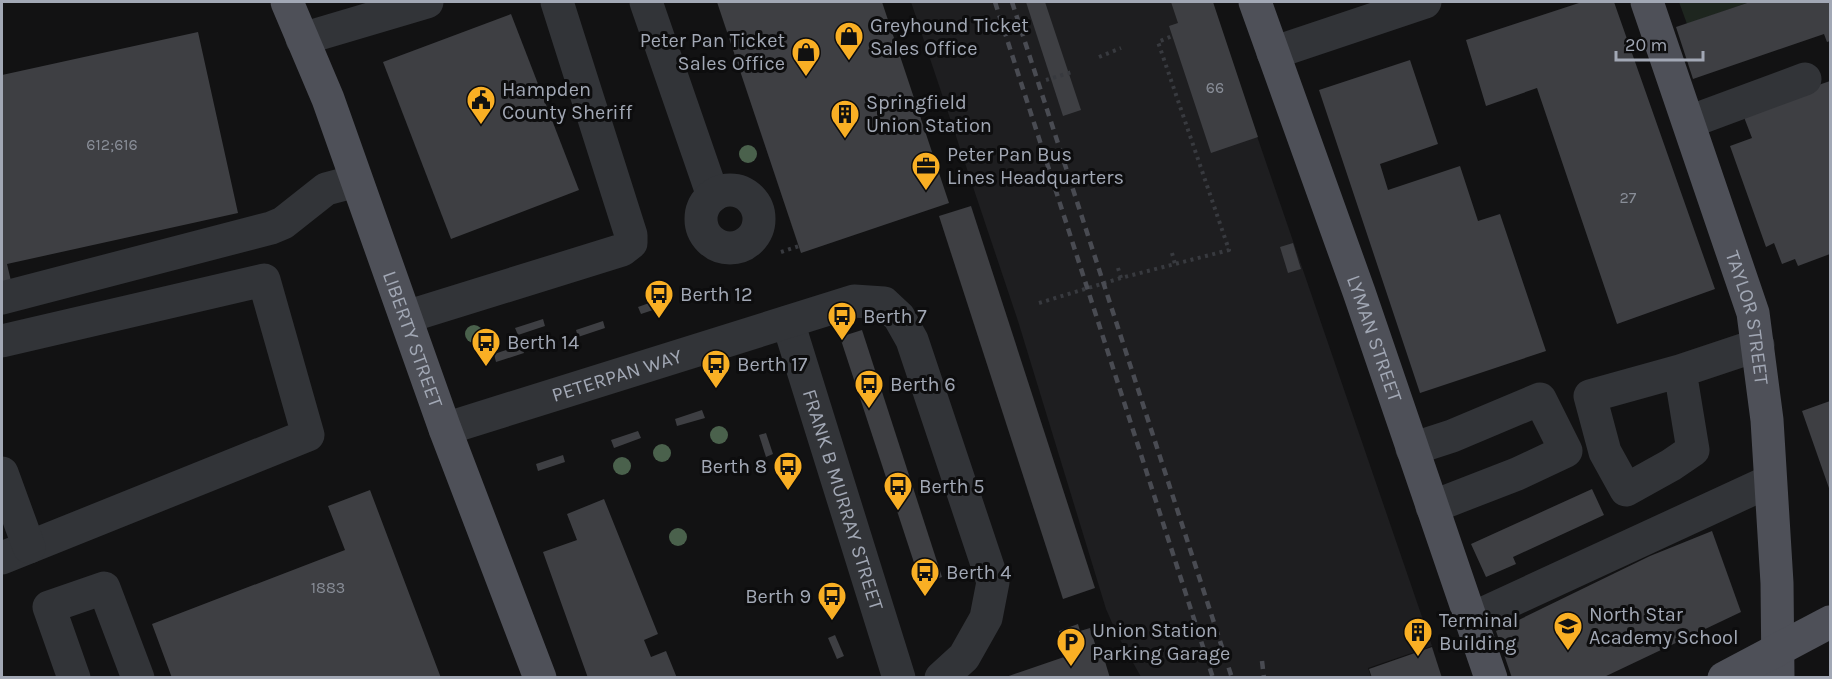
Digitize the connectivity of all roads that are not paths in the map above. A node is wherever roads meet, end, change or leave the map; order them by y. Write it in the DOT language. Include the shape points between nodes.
graph roads {
  1 [pos="286,2"];
  2 [pos="427,2"];
  3 [pos="557,2"];
  4 [pos="646,2"];
  5 [pos="1255,2"];
  6 [pos="1425,2"];
  7 [pos="1647,2"];
  8 [pos="302,39"];
  9 [pos="1273,54"];
  10 [pos="1805,79"];
  11 [pos="1689,122"];
  12 [pos="356,181"];
  13 [pos="712,196"];
  14 [pos="2,298"];
  15 [pos="406,317"];
  16 [pos="788,322"];
  17 [pos="2,341"];
  18 [pos="1758,345"];
  19 [pos="1680,371"];
  20 [pos="445,429"];
  21 [pos="1412,449"];
  22 [pos="2,473"];
  23 [pos="1770,482"];
  24 [pos="1432,507"];
  25 [pos="15,552"];
  26 [pos="1471,619"];
  27 [pos="1830,622"];
  28 [pos="1779,663"];
  29 [pos="74,678"];
  30 [pos="138,678"];
  31 [pos="540,678"];
  32 [pos="899,678"];
  33 [pos="941,678"];
  34 [pos="1491,678"];
  35 [pos="1724,678"];
  1 -- 8 [label="main road, LIBERTY STREET"];
  2 -- 8 [label="street"];
  3 -- 15 [label="street" via="631,243 622,250"];
  4 -- 13 [label="street"];
  5 -- 9 [label="main road, LYMAN STREET"];
  6 -- 9 [label="street"];
  7 -- 11 [label="main road, TAYLOR STREET"];
  8 -- 12 [label="main road, LIBERTY STREET"];
  9 -- 21 [label="main road, LYMAN STREET"];
  10 -- 11 [label="street"];
  11 -- 18 [label="main road, TAYLOR STREET" via="1746,287"];
  12 -- 14 [label="street" via="326,189 271,228"];
  12 -- 15 [label="main road, LIBERTY STREET"];
  15 -- 20 [label="main road, LIBERTY STREET"];
  16 -- 20 [label="street, PETERPAN WAY"];
  16 -- 32 [label="street, FRANK B MURRAY STREET"];
  16 -- 33 [label="street, PETERPAN WAY" via="854,301 884,303 899,317 912,340 993,582 986,618 964,657"];
  17 -- 25 [label="street" via="264,280 308,435"];
  18 -- 19 [label="street"];
  18 -- 23 [label="main road, TAYLOR STREET"];
  20 -- 31 [label="main road, LIBERTY STREET"];
  21 -- 24 [label="main road, LYMAN STREET"];
  21 -- 24 [label="street" via="1540,399 1566,451"];
  22 -- 25 [label="street"];
  23 -- 26 [label="street"];
  23 -- 28 [label="main road, TAYLOR STREET"];
  24 -- 26 [label="main road, LYMAN STREET"];
  26 -- 34 [label="main road, LYMAN STREET"];
  27 -- 28 [label="main road"];
  28 -- 35 [label="main road"];
  29 -- 30 [label="street" via="49,607 104,588"];
}
